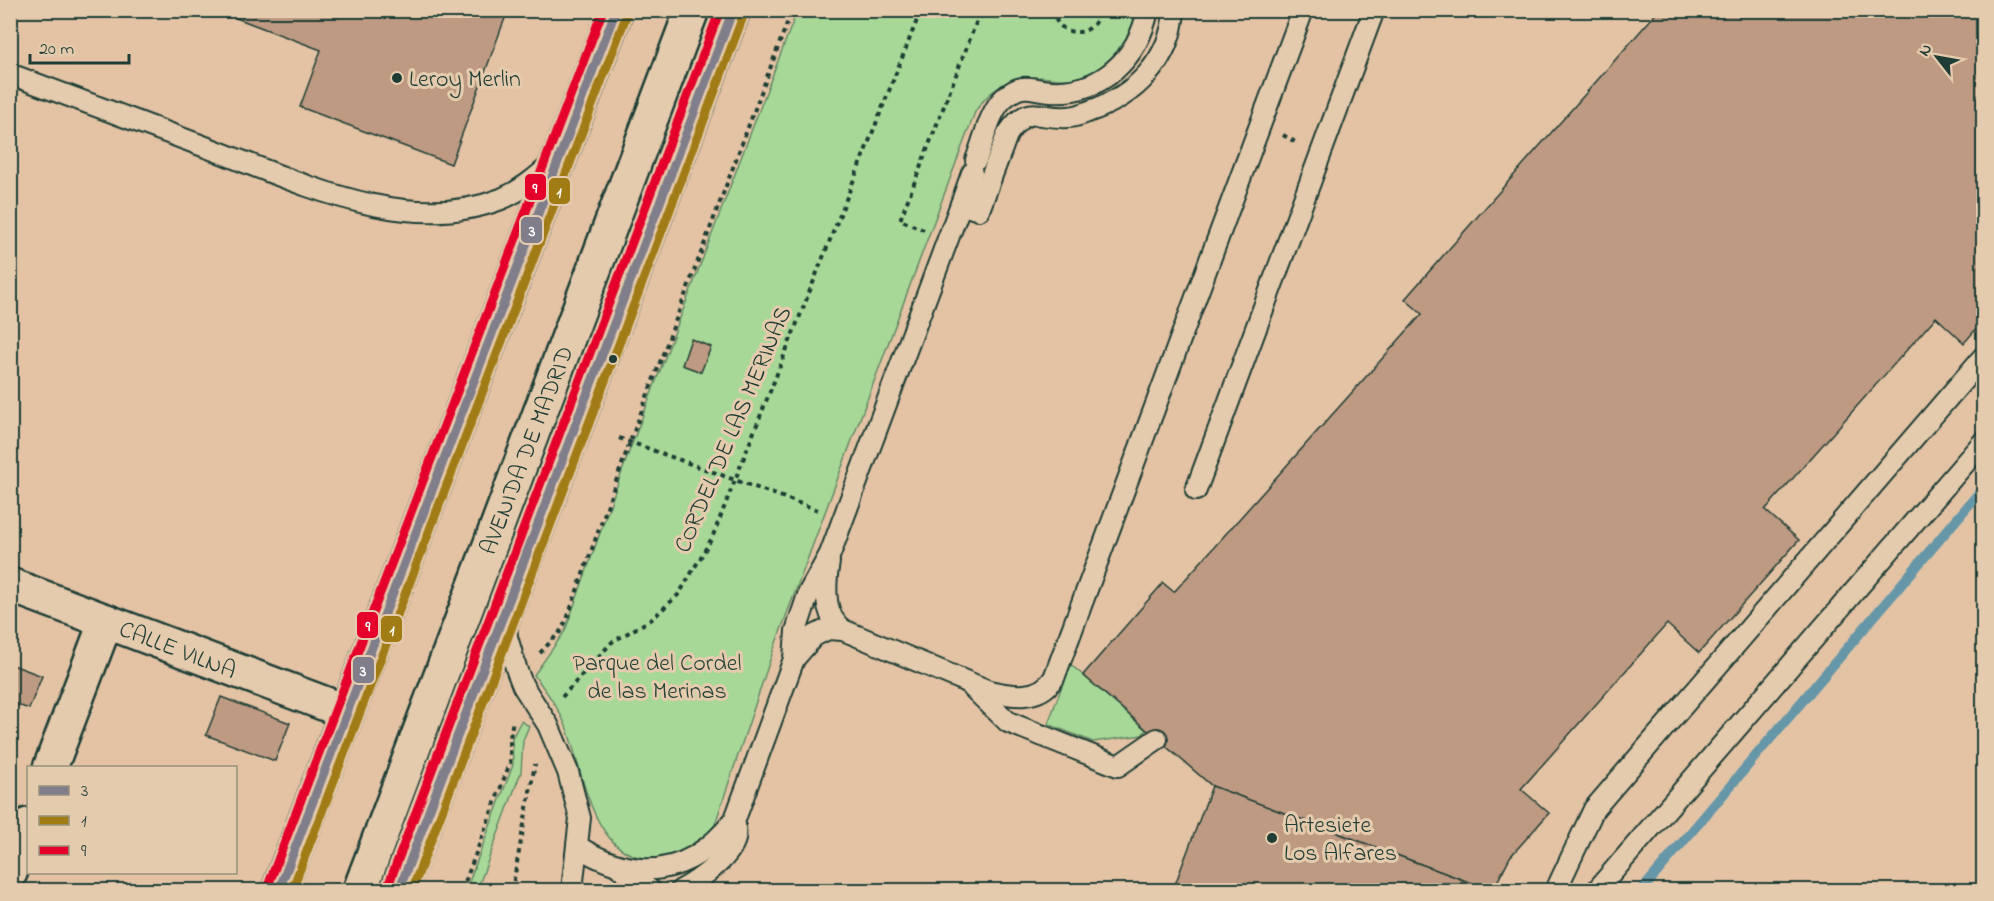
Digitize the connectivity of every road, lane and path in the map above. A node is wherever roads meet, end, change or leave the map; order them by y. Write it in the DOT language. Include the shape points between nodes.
graph roads {
  1 [pos="616,10"];
  2 [pos="692,10"];
  3 [pos="733,10"];
  4 [pos="792,10"];
  5 [pos="921,10"];
  6 [pos="981,10"];
  7 [pos="1053,10"];
  8 [pos="1099,10"];
  9 [pos="1148,10"];
  10 [pos="1174,10"];
  11 [pos="1303,10"];
  12 [pos="1374,10"];
  13 [pos="10,74"];
  14 [pos="1261,123"];
  15 [pos="1320,156"];
  16 [pos="558,159"];
  17 [pos="961,204"];
  18 [pos="930,232"];
  19 [pos="1983,356"];
  20 [pos="619,438"];
  21 [pos="1983,441"];
  22 [pos="630,442"];
  23 [pos="734,480"];
  24 [pos="1196,490"];
  25 [pos="825,513"];
  26 [pos="830,554"];
  27 [pos="10,585"];
  28 [pos="507,603"];
  29 [pos="106,621"];
  30 [pos="843,630"];
  31 [pos="794,659"];
  32 [pos="533,660"];
  33 [pos="968,683"];
  34 [pos="346,712"];
  35 [pos="513,717"];
  36 [pos="548,725"];
  37 [pos="1157,739"];
  38 [pos="51,766"];
  39 [pos="735,819"];
  40 [pos="27,828"];
  41 [pos="577,846"];
  42 [pos="618,867"];
  43 [pos="10,873"];
  44 [pos="279,891"];
  45 [pos="360,891"];
  46 [pos="399,891"];
  47 [pos="462,891"];
  48 [pos="512,891"];
  49 [pos="572,891"];
  50 [pos="650,891"];
  51 [pos="681,891"];
  52 [pos="1556,891"];
  53 [pos="1598,891"];
  1 -- 16 [label="main road"];
  2 -- 45 [label="main road, AVENIDA DE MADRID"];
  3 -- 28 [label="main road, AVENIDA DE MADRID"];
  4 -- 22 [label="path"];
  5 -- 23 [label="path, CORDEL DE LAS MERINAS"];
  6 -- 18 [label="path" via="900,220"];
  7 -- 8 [label="path" via="1059,26 1077,33 1091,28"];
  9 -- 17 [label="lane" via="1136,46 1121,65 1100,80 1064,91 1022,88 1004,97 995,109"];
  10 -- 17 [label="lane" via="1167,44 1151,71 1131,91 1113,103 1079,115 1023,117 1007,135 979,210"];
  11 -- 14 [label="lane"];
  12 -- 15 [label="lane"];
  13 -- 16 [label="lane" via="322,191 378,206 437,211 501,199 530,183"];
  14 -- 15 [label="path"];
  14 -- 33 [label="lane" via="1054,678 1039,692 1019,696"];
  15 -- 24 [label="lane"];
  16 -- 34 [label="main road"];
  17 -- 26 [label="lane"];
  19 -- 52 [label="lane" via="1594,809"];
  20 -- 22 [label="path"];
  21 -- 53 [label="lane"];
  22 -- 23 [label="path"];
  22 -- 32 [label="path" via="567,619"];
  23 -- 25 [label="path"];
  23 -- 36 [label="path, CORDEL DE LAS MERINAS" via="712,538 679,594 652,619 612,642 556,705"];
  26 -- 30 [label="lane" via="828,609 836,626"];
  26 -- 31 [label="lane" via="809,592 796,631"];
  27 -- 29 [label="main road, CALLE VILNA"];
  28 -- 36 [label="lane" via="510,653 523,686"];
  28 -- 46 [label="main road, AVENIDA DE MADRID"];
  29 -- 34 [label="main road, CALLE VILNA"];
  29 -- 38 [label="main road"];
  30 -- 31 [label="lane" via="828,629 814,636"];
  30 -- 33 [label="lane"];
  31 -- 39 [label="lane"];
  33 -- 37 [label="lane" via="1008,722 1118,766"];
  34 -- 44 [label="main road"];
  35 -- 47 [label="path" via="510,763"];
  36 -- 41 [label="lane" via="568,771 580,818"];
  36 -- 48 [label="path, CORDEL DE LAS MERINAS" via="536,759"];
  39 -- 42 [label="lane" via="721,837 684,861 652,869"];
  39 -- 51 [label="lane" via="735,840 723,858"];
  40 -- 43 [label="main road"];
  41 -- 42 [label="lane"];
  41 -- 49 [label="lane"];
  42 -- 50 [label="lane"];
}
